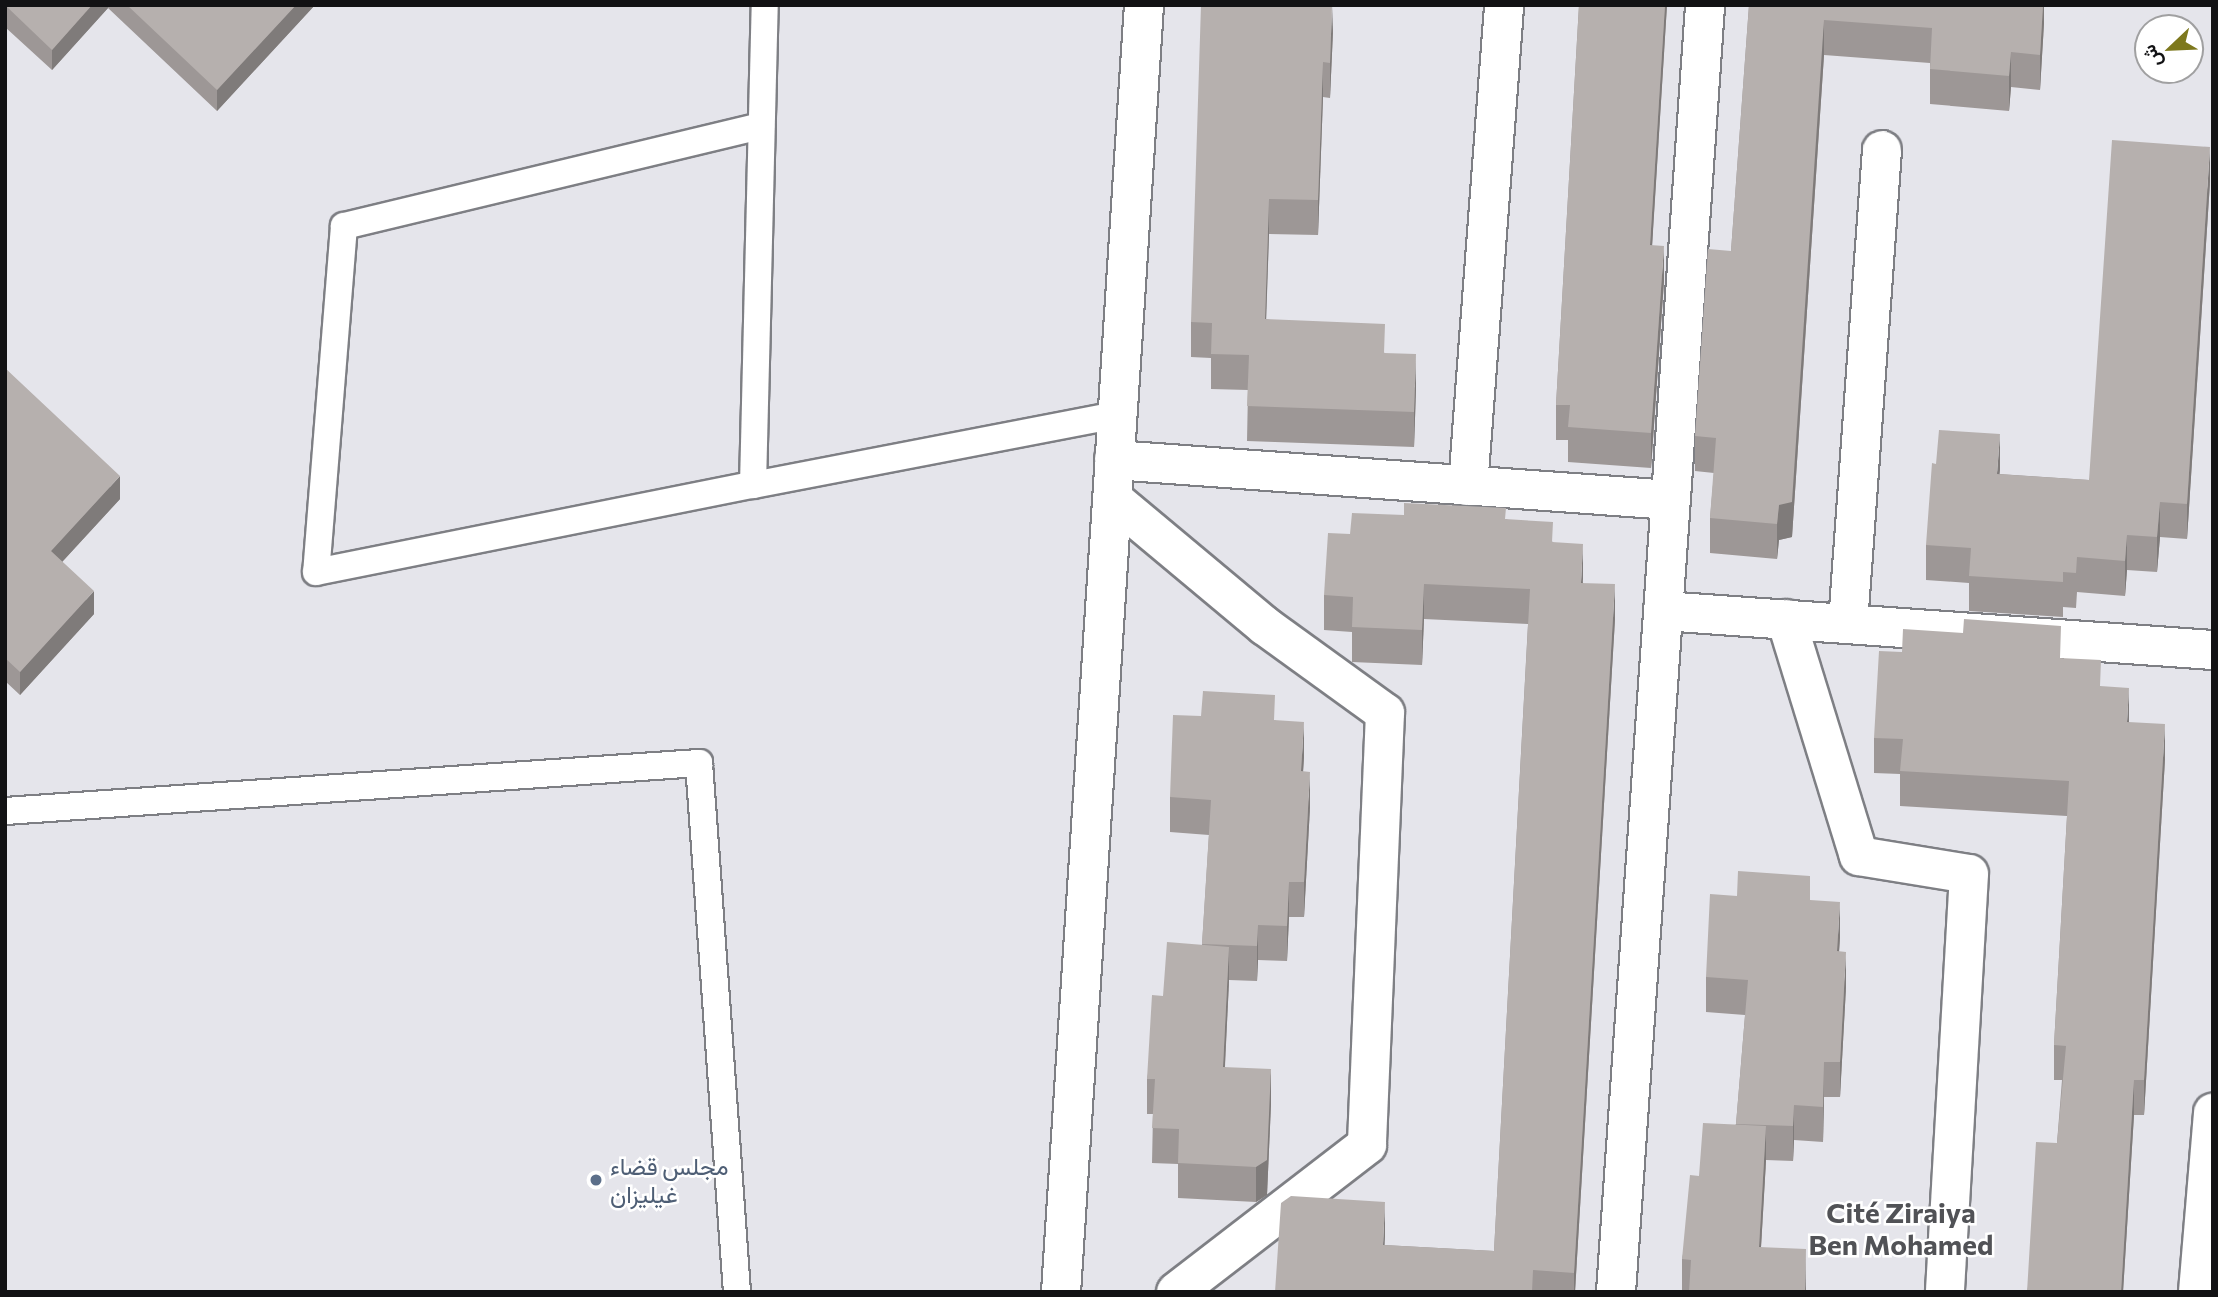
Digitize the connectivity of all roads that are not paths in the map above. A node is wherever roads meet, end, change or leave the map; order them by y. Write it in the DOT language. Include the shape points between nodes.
graph roads {
  1 [pos="765,5"];
  2 [pos="1144,5"];
  3 [pos="1504,5"];
  4 [pos="1705,5"];
  5 [pos="761,127"];
  6 [pos="1882,150"];
  7 [pos="1117,415"];
  8 [pos="1114,460"];
  9 [pos="753,485"];
  10 [pos="1468,486"];
  11 [pos="1113,499"];
  12 [pos="1671,500"];
  13 [pos="1663,611"];
  14 [pos="1786,619"];
  15 [pos="1848,624"];
  16 [pos="2213,650"];
  17 [pos="5,811"];
  18 [pos="2213,1113"];
  19 [pos="737,1292"];
  20 [pos="1061,1292"];
  21 [pos="1176,1292"];
  22 [pos="1616,1292"];
  23 [pos="1945,1292"];
  24 [pos="2198,1292"];
  1 -- 5 [label="lane"];
  2 -- 7 [label="street"];
  3 -- 10 [label="street"];
  4 -- 12 [label="street"];
  5 -- 9 [label="lane"];
  5 -- 9 [label="lane" via="344,226 316,572"];
  6 -- 15 [label="street"];
  7 -- 8 [label="street"];
  7 -- 9 [label="lane"];
  8 -- 10 [label="street"];
  8 -- 11 [label="street"];
  10 -- 12 [label="street"];
  11 -- 20 [label="street"];
  11 -- 21 [label="street" via="1265,626 1385,713 1367,1144"];
  12 -- 13 [label="street"];
  13 -- 14 [label="street"];
  13 -- 22 [label="street"];
  14 -- 15 [label="street"];
  14 -- 23 [label="street" via="1859,856 1969,874"];
  15 -- 16 [label="street"];
  17 -- 19 [label="lane" via="699,763"];
  18 -- 24 [label="street"];
}
